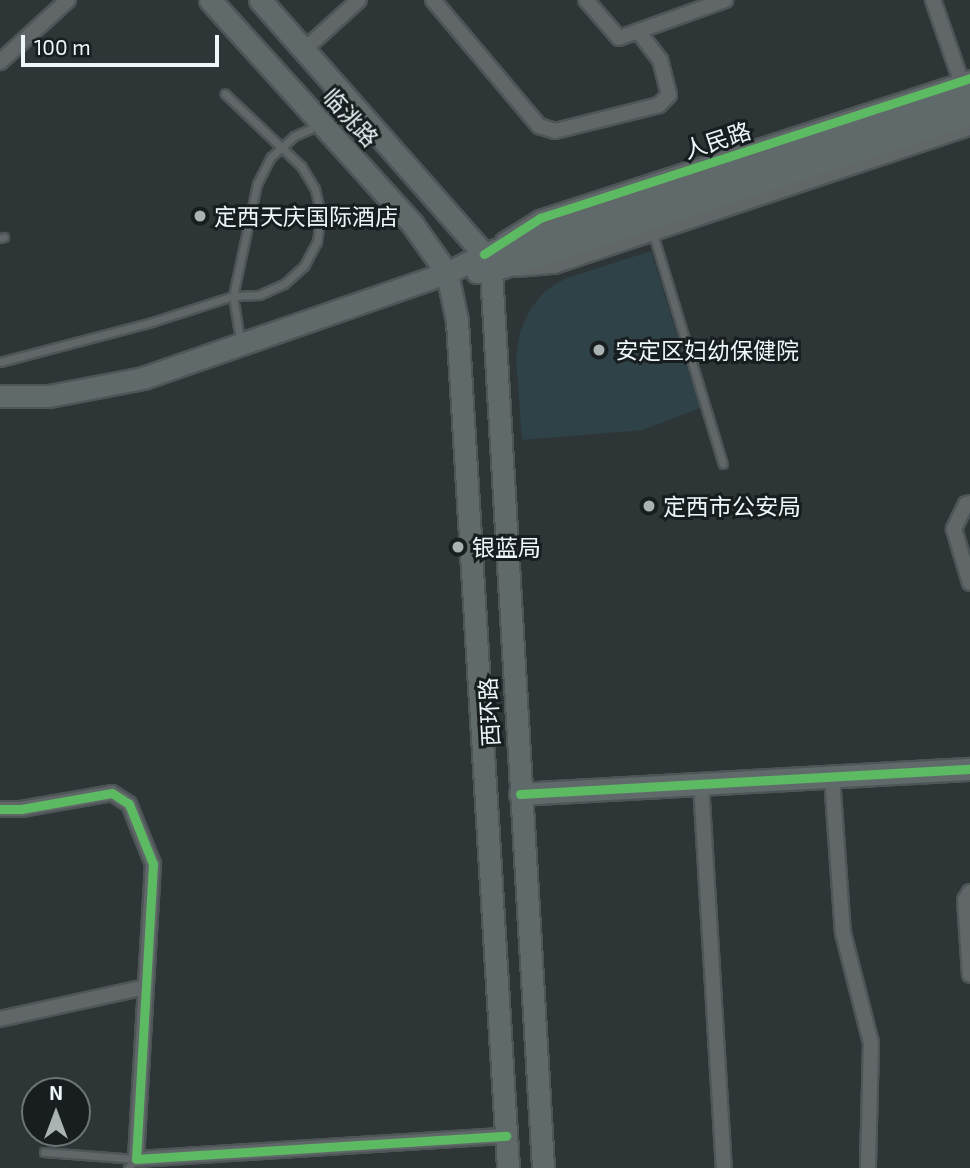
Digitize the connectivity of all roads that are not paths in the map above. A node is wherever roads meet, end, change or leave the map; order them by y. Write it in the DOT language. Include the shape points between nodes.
graph roads {
  1 [pos="68,0"];
  2 [pos="210,0"];
  3 [pos="260,0"];
  4 [pos="359,0"];
  5 [pos="433,0"];
  6 [pos="586,0"];
  7 [pos="725,0"];
  8 [pos="933,0"];
  9 [pos="638,32"];
  10 [pos="304,51"];
  11 [pos="0,62"];
  12 [pos="967,84"];
  13 [pos="225,94"];
  14 [pos="970,114"];
  15 [pos="322,124"];
  16 [pos="970,128"];
  17 [pos="280,149"];
  18 [pos="653,233"];
  19 [pos="488,262"];
  20 [pos="447,273"];
  21 [pos="233,296"];
  22 [pos="241,344"];
  23 [pos="0,362"];
  24 [pos="0,396"];
  25 [pos="723,464"];
  26 [pos="970,503"];
  27 [pos="970,583"];
  28 [pos="970,769"];
  29 [pos="832,777"];
  30 [pos="701,784"];
  31 [pos="520,794"];
  32 [pos="0,809"];
  33 [pos="970,892"];
  34 [pos="970,975"];
  35 [pos="146,987"];
  36 [pos="0,1019"];
  37 [pos="506,1136"];
  38 [pos="44,1152"];
  39 [pos="133,1165"];
  40 [pos="508,1168"];
  41 [pos="543,1168"];
  42 [pos="723,1168"];
  43 [pos="868,1168"];
  1 -- 11 [label="street"];
  2 -- 15 [label="main road, 临洮路"];
  3 -- 10 [label="main road, 临洮路"];
  4 -- 10 [label="street"];
  5 -- 9 [label="street" via="539,126 555,131 659,105 668,95 660,60"];
  6 -- 9 [label="street" via="619,38"];
  7 -- 9 [label="street"];
  8 -- 12 [label="street"];
  10 -- 19 [label="main road, 临洮路"];
  12 -- 19 [label="main road, 人民路"];
  13 -- 17 [label="lane"];
  14 -- 19 [label="main road, 人民路"];
  15 -- 17 [label="lane" via="294,136"];
  15 -- 20 [label="main road, 临洮路" via="413,225"];
  16 -- 18 [label="street, 人民路"];
  17 -- 21 [label="lane" via="257,184"];
  17 -- 21 [label="lane" via="301,166 315,189 321,215 317,242 304,266 285,284 260,295"];
  18 -- 19 [label="street, 人民路" via="554,266"];
  18 -- 25 [label="lane"];
  19 -- 20 [label="main road, 人民路"];
  19 -- 31 [label="main road, 西环路"];
  20 -- 22 [label="main road, 人民路"];
  20 -- 37 [label="main road, 西环路" via="457,321"];
  21 -- 22 [label="lane"];
  21 -- 23 [label="lane"];
  22 -- 24 [label="main road, 人民路" via="143,378 49,396"];
  26 -- 27 [label="street" via="954,529"];
  28 -- 29 [label="main road"];
  29 -- 30 [label="main road"];
  29 -- 43 [label="street" via="843,933 871,1044"];
  30 -- 31 [label="main road"];
  30 -- 42 [label="street"];
  31 -- 41 [label="main road, 西环路"];
  32 -- 35 [label="street" via="112,793 129,804 153,864"];
  33 -- 34 [label="street" via="965,901"];
  35 -- 36 [label="street"];
  35 -- 39 [label="street"];
  37 -- 39 [label="street"];
  37 -- 40 [label="main road, 西环路"];
  38 -- 39 [label="lane"];
}
